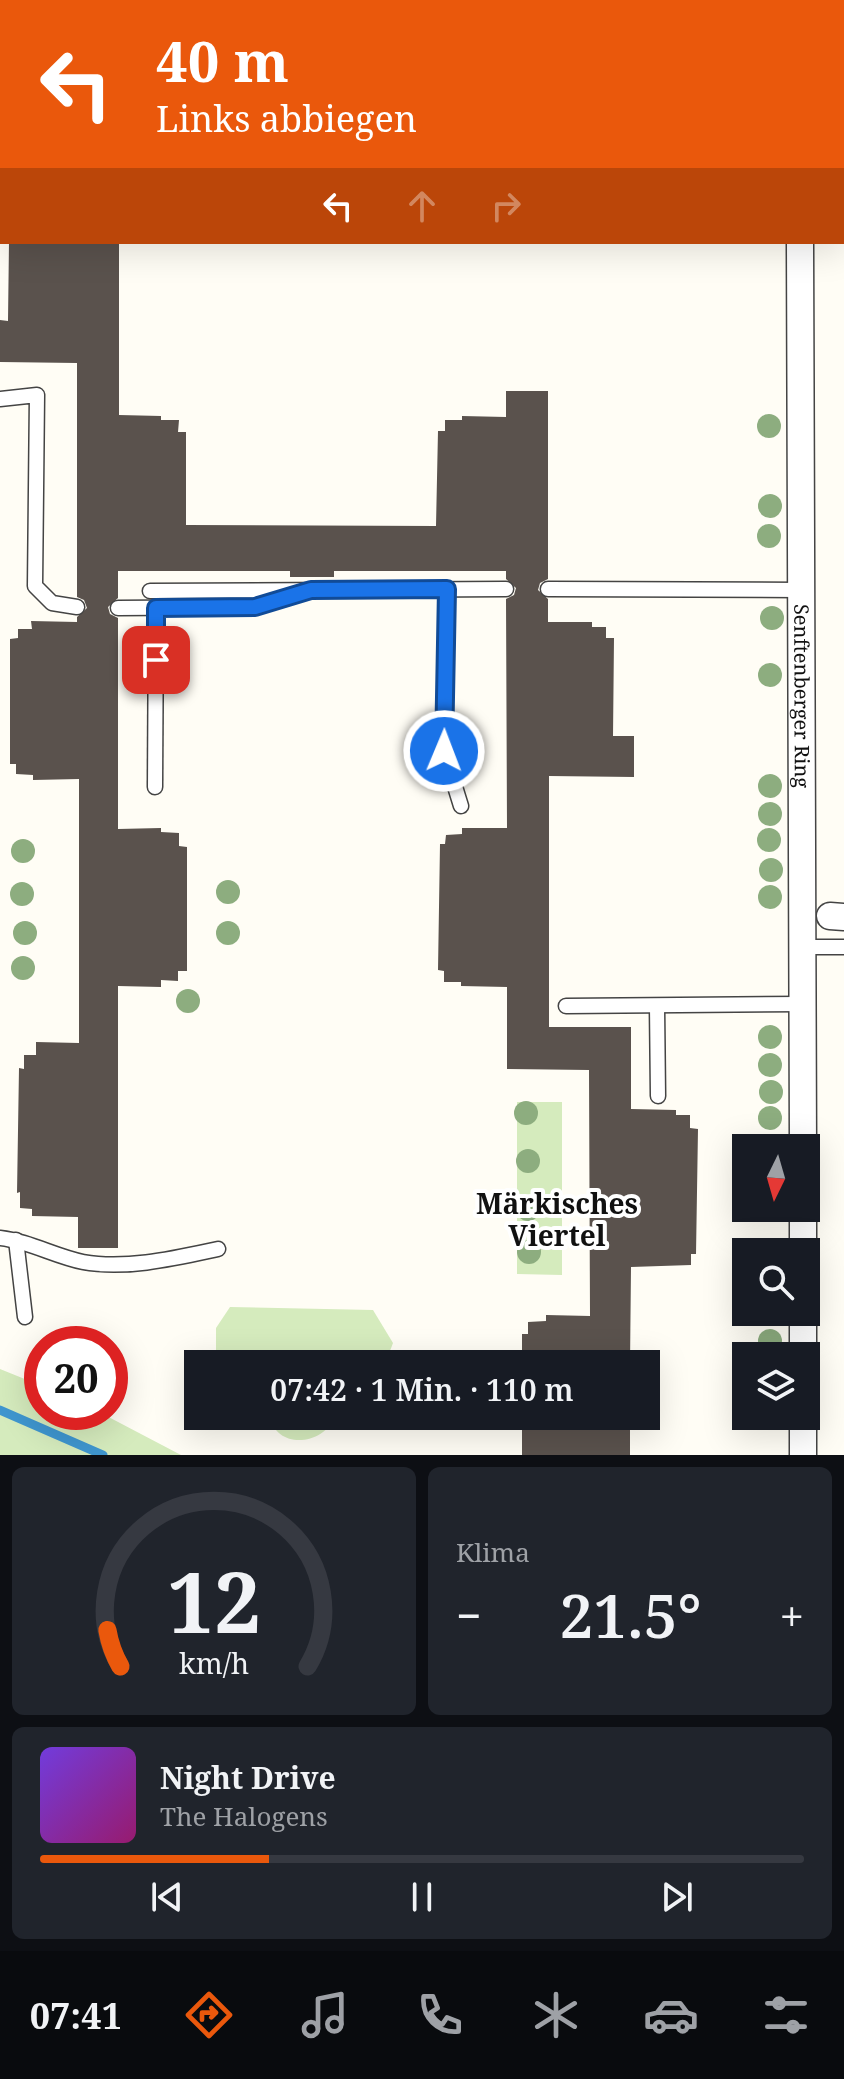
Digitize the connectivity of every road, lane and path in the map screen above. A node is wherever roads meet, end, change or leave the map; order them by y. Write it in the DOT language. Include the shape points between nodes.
graph roads {
  1 [pos="800,244"];
  2 [pos="0,399"];
  3 [pos="447,589"];
  4 [pos="506,589"];
  5 [pos="548,589"];
  6 [pos="311,590"];
  7 [pos="800,590"];
  8 [pos="150,591"];
  9 [pos="77,607"];
  10 [pos="118,608"];
  11 [pos="156,608"];
  12 [pos="155,787"];
  13 [pos="461,806"];
  14 [pos="802,947"];
  15 [pos="844,947"];
  16 [pos="803,1004"];
  17 [pos="566,1006"];
  18 [pos="657,1006"];
  19 [pos="658,1096"];
  20 [pos="803,1134"];
  21 [pos="0,1238"];
  22 [pos="16,1240"];
  23 [pos="218,1249"];
  24 [pos="25,1317"];
  25 [pos="803,1430"];
  26 [pos="803,1455"];
  1 -- 7 [label="street, Senftenberger Ring"];
  2 -- 9 [label="lane" via="37,395 35,586 52,603"];
  3 -- 4 [label="lane"];
  3 -- 6 [label="lane"];
  3 -- 13 [label="lane" via="444,751"];
  5 -- 7 [label="lane"];
  6 -- 8 [label="lane"];
  6 -- 11 [label="lane" via="255,607"];
  7 -- 14 [label="street, Senftenberger Ring"];
  10 -- 11 [label="lane"];
  11 -- 12 [label="lane"];
  14 -- 15 [label="lane"];
  14 -- 16 [label="street, Senftenberger Ring"];
  16 -- 18 [label="lane"];
  16 -- 20 [label="street, Senftenberger Ring"];
  17 -- 18 [label="lane"];
  18 -- 19 [label="lane"];
  21 -- 22 [label="lane"];
  22 -- 23 [label="lane" via="85,1262 158,1261"];
  22 -- 24 [label="lane"];
  25 -- 26 [label="street"];
}
